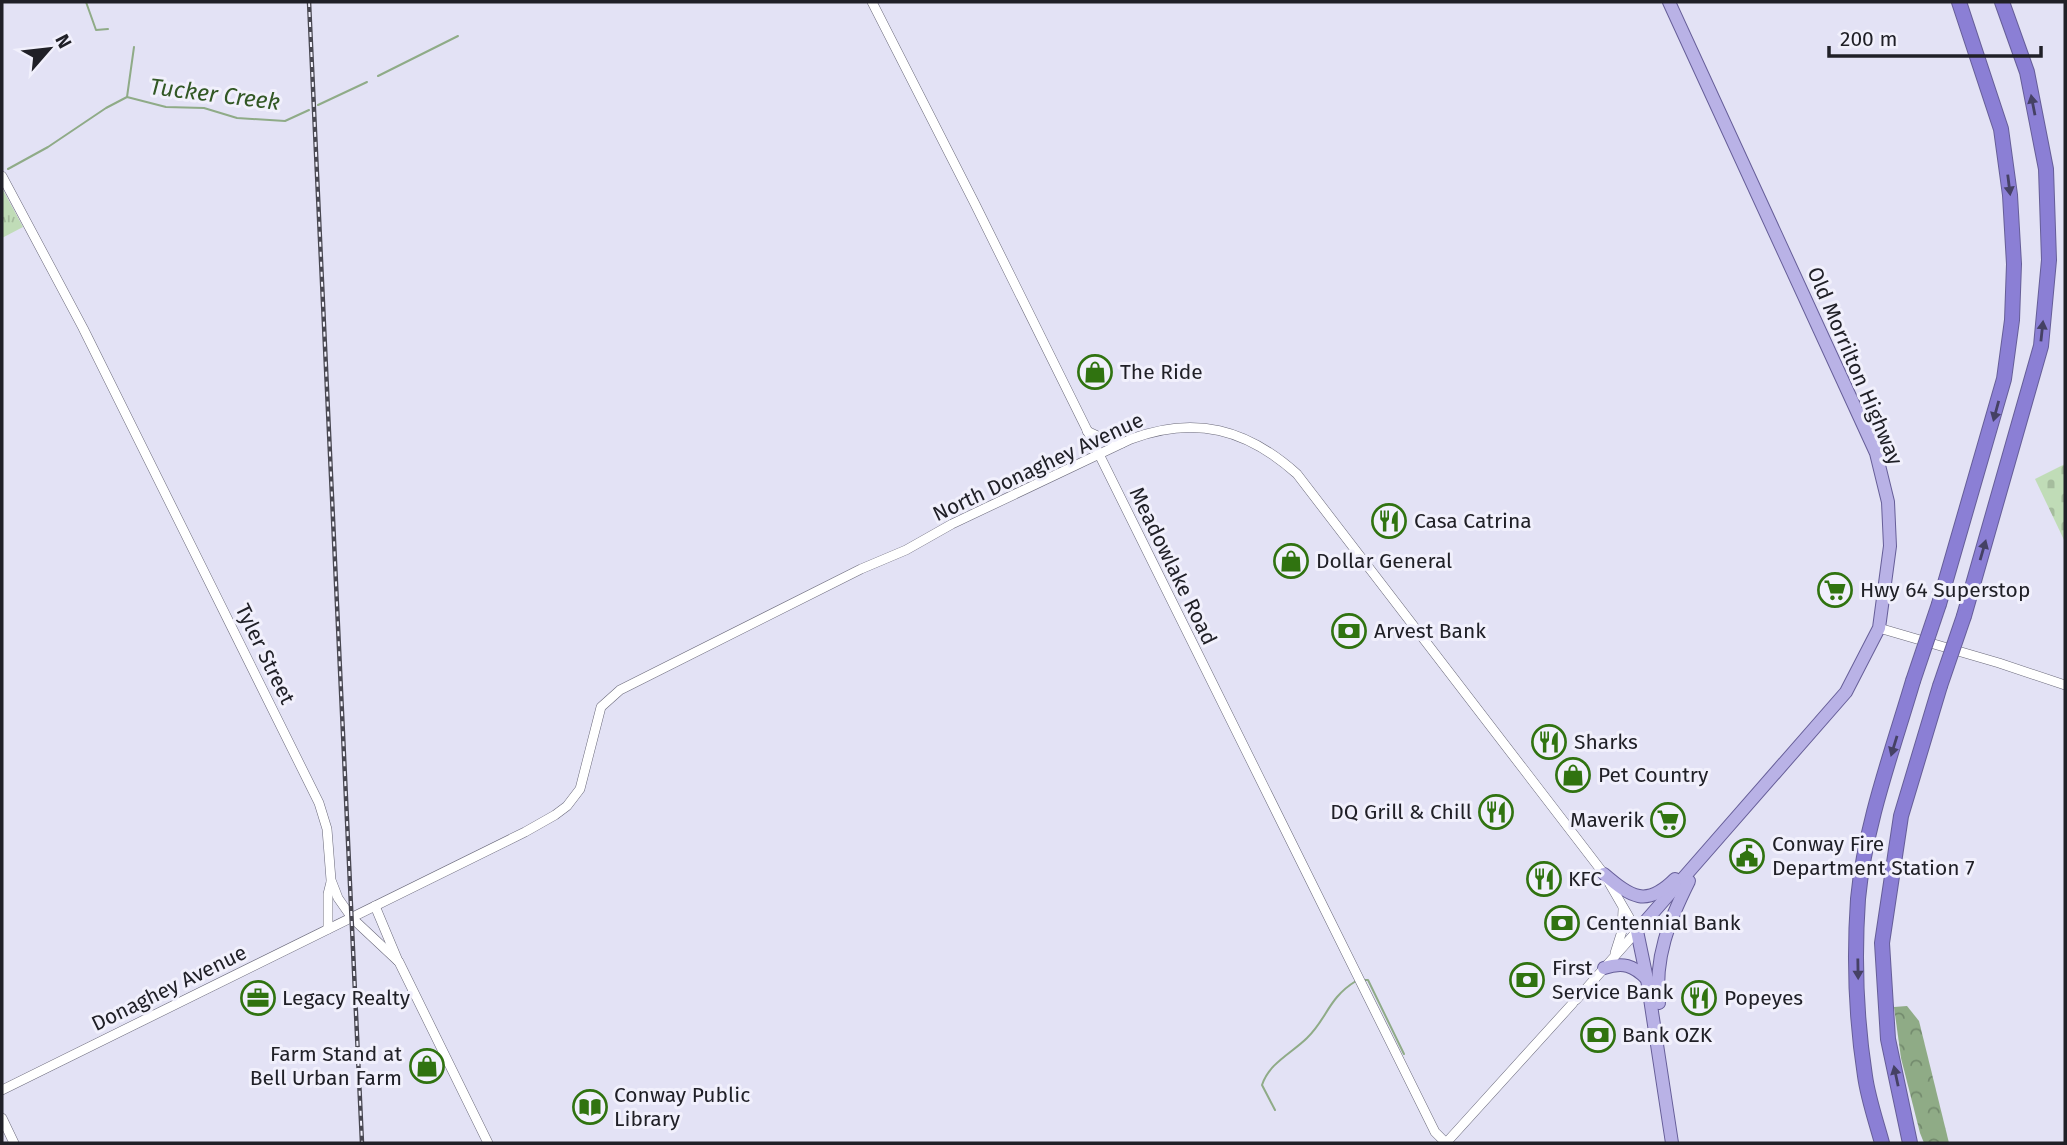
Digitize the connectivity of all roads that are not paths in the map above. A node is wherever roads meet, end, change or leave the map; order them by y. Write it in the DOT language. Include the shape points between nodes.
graph roads {
  1 [pos="872,2"];
  2 [pos="1669,2"];
  3 [pos="1959,2"];
  4 [pos="2002,2"];
  5 [pos="2,176"];
  6 [pos="1087,430"];
  7 [pos="1124,443"];
  8 [pos="1098,455"];
  9 [pos="1879,628"];
  10 [pos="2065,685"];
  11 [pos="1708,852"];
  12 [pos="1604,874"];
  13 [pos="331,880"];
  14 [pos="1622,904"];
  15 [pos="375,906"];
  16 [pos="352,918"];
  17 [pos="328,929"];
  18 [pos="1637,932"];
  19 [pos="399,962"];
  20 [pos="1608,963"];
  21 [pos="1647,979"];
  22 [pos="2,1090"];
  23 [pos="1665,1094"];
  24 [pos="2,1118"];
  25 [pos="14,1143"];
  26 [pos="488,1143"];
  27 [pos="1446,1143"];
  28 [pos="1672,1143"];
  29 [pos="1882,1143"];
  30 [pos="1910,1143"];
  1 -- 6 [label="street, Meadowlake Road"];
  2 -- 9 [label="main road, Old Morrilton Highway" via="1876,453 1888,502 1890,547"];
  3 -- 29 [label="highway, one-way, bridge" via="2001,129 2014,264 2012,320 2004,379 1881,789 1858,899 1858,1009 1865,1078"];
  30 -- 4 [label="highway, one-way, bridge" via="1888,1040 1882,943 1900,816 1964,616 2041,346 2049,260 2046,169 2027,72"];
  5 -- 13 [label="street, Tyler Street" via="89,340 319,803 327,829"];
  6 -- 7 [label="street"];
  6 -- 8 [label="street, Meadowlake Road"];
  7 -- 8 [label="street, North Donaghey Avenue"];
  7 -- 12 [label="street, North Donaghey Avenue" via="1176,427 1217,429 1258,444 1292,468"];
  8 -- 15 [label="street, North Donaghey Avenue" via="620,690 601,707 580,789 567,806 525,832"];
  8 -- 27 [label="street, Meadowlake Road" via="1435,1132"];
  9 -- 10 [label="street"];
  9 -- 11 [label="main road, Old Morrilton Highway" via="1846,692"];
  11 -- 12 [label="main road" via="1667,887 1647,897 1626,892"];
  11 -- 18 [label="main road, Old Morrilton Highway"];
  11 -- 23 [label="main road" via="1669,921 1659,959"];
  12 -- 14 [label="street, North Donaghey Avenue"];
  13 -- 16 [label="street, Tyler Street"];
  13 -- 17 [label="street"];
  14 -- 18 [label="street, North Donaghey Avenue"];
  14 -- 20 [label="street" via="1622,931"];
  15 -- 16 [label="street, North Donaghey Avenue"];
  15 -- 19 [label="street"];
  16 -- 17 [label="street, Donaghey Avenue"];
  16 -- 19 [label="street, Tyler Street"];
  17 -- 22 [label="street, Donaghey Avenue"];
  18 -- 20 [label="street"];
  18 -- 21 [label="main road"];
  19 -- 26 [label="street, Tyler Street"];
  20 -- 21 [label="main road" via="1630,965"];
  20 -- 27 [label="street"];
  21 -- 23 [label="main road"];
  23 -- 28 [label="main road"];
  24 -- 25 [label="street"];
}
